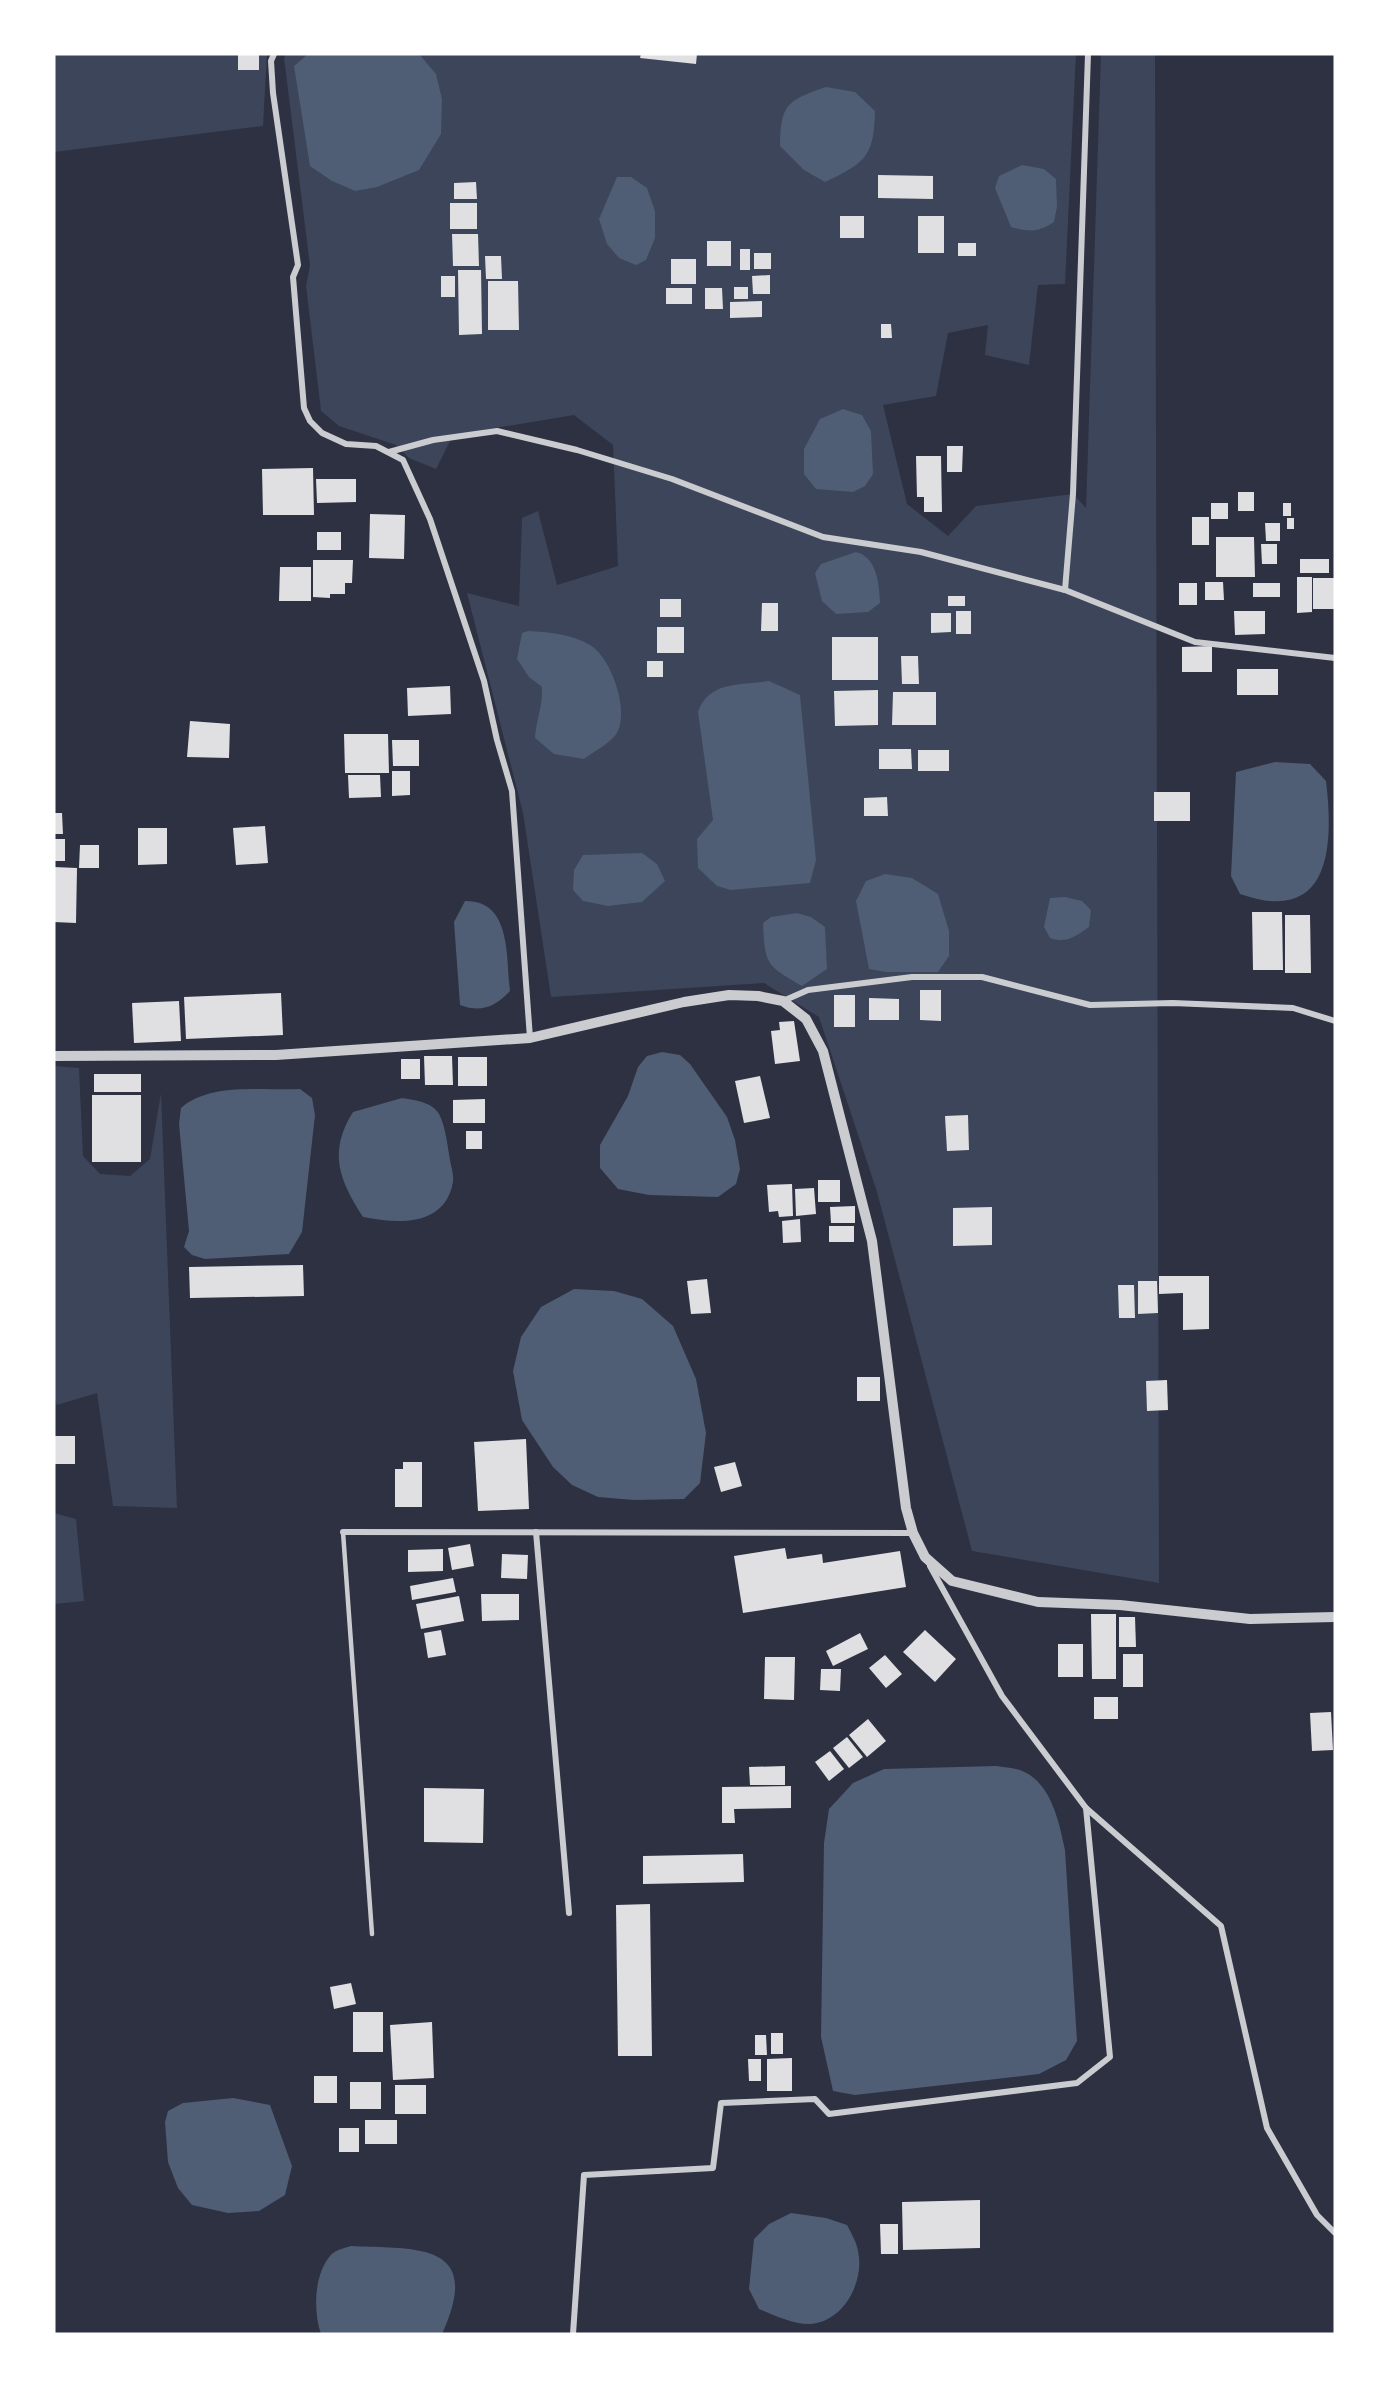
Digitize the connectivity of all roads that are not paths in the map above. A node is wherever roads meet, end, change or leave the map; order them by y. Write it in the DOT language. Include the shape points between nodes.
graph roads {
  1 [pos="274,54"];
  2 [pos="1088,54"];
  3 [pos="389,452"];
  4 [pos="1065,590"];
  5 [pos="1335,658"];
  6 [pos="783,1001"];
  7 [pos="1335,1021"];
  8 [pos="530,1038"];
  9 [pos="54,1056"];
  10 [pos="343,1532"];
  11 [pos="536,1532"];
  12 [pos="914,1533"];
  13 [pos="925,1557"];
  14 [pos="1335,1617"];
  15 [pos="1086,1808"];
  16 [pos="569,1913"];
  17 [pos="372,1934"];
  18 [pos="1335,2233"];
  19 [pos="573,2334"];
  1 -- 3 [label="street" via="273,93 298,265 293,277 304,408 322,433 346,444 376,446"];
  2 -- 4 [label="street" via="1073,494"];
  3 -- 4 [label="street" via="433,440 497,431 672,479 823,537 921,552"];
  3 -- 8 [label="street" via="403,460 430,519 484,681 512,791"];
  4 -- 5 [label="street" via="1195,642"];
  6 -- 7 [label="street" via="808,990 912,977 982,977 1090,1005 1173,1003 1293,1008"];
  6 -- 8 [label="street" via="758,996 718,997"];
  6 -- 12 [label="street" via="806,1019 823,1051 872,1241 906,1508"];
  8 -- 9 [label="street" via="276,1055"];
  10 -- 11 [label="street"];
  10 -- 17 [label="lane"];
  11 -- 12 [label="street"];
  11 -- 16 [label="street"];
  12 -- 13 [label="street"];
  13 -- 14 [label="street" via="952,1581 1038,1602 1120,1605 1250,1619"];
  13 -- 15 [label="street" via="1002,1696"];
  15 -- 18 [label="street" via="1221,1926 1267,2128 1317,2215"];
  15 -- 19 [label="street" via="1110,2057 1077,2083 932,2103 829,2114 815,2099 721,2103 713,2168 584,2175"];
}
